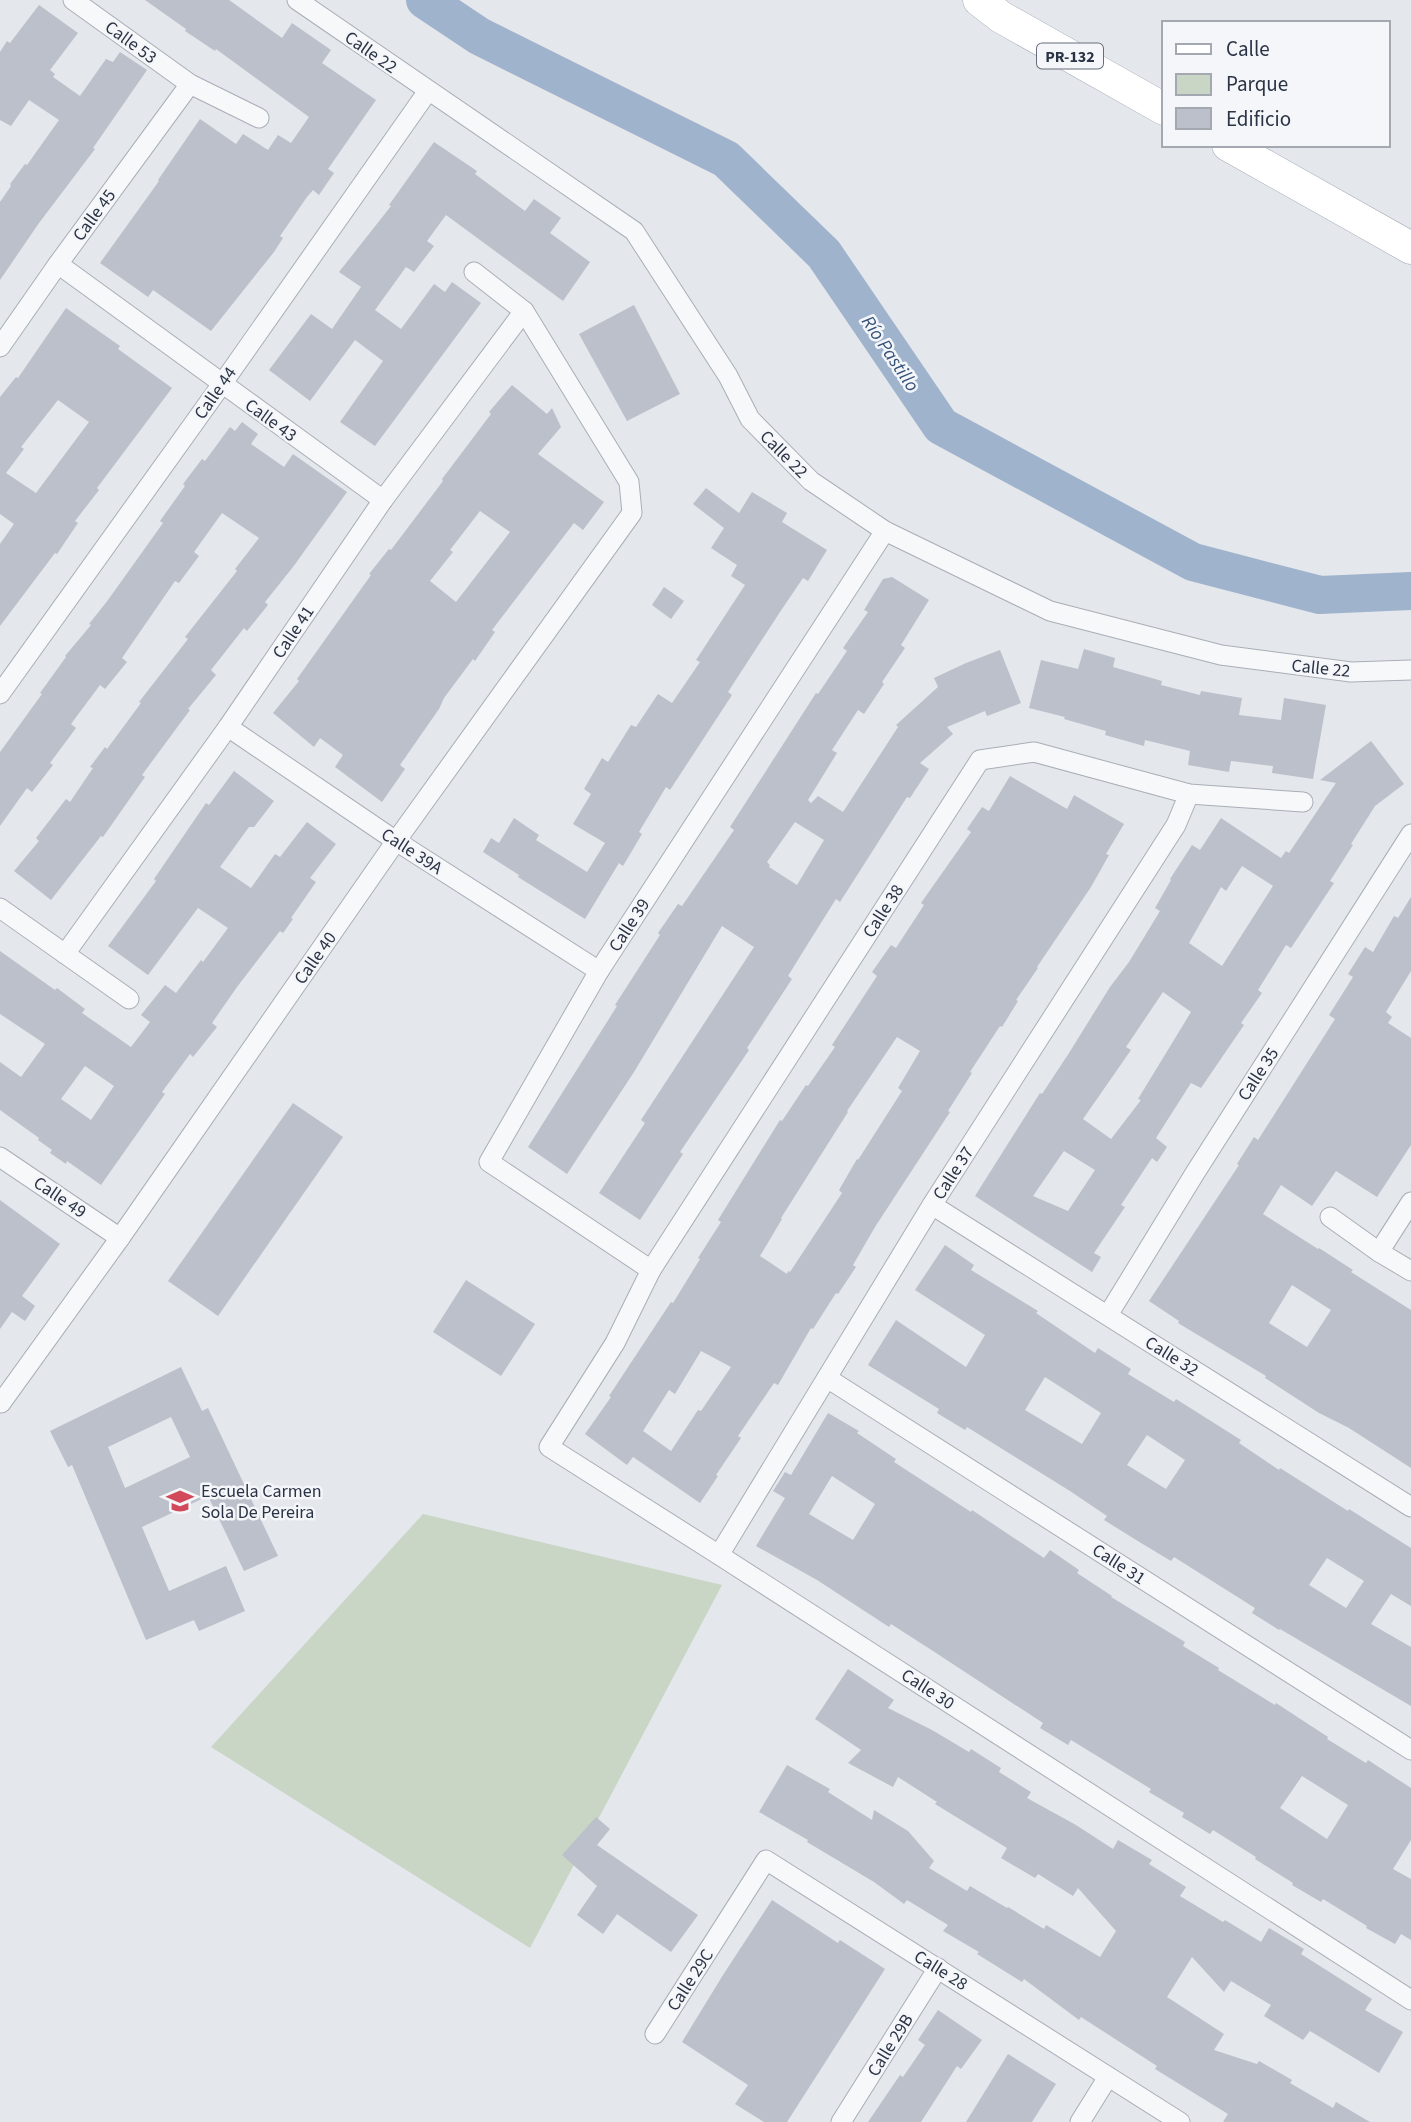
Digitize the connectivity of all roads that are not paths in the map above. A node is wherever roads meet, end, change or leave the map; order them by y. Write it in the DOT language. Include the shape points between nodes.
graph roads {
  1 [pos="73,0"];
  2 [pos="297,0"];
  3 [pos="979,0"];
  4 [pos="190,84"];
  5 [pos="428,91"];
  6 [pos="1162,108"];
  7 [pos="259,118"];
  8 [pos="1232,147"];
  9 [pos="1411,248"];
  10 [pos="58,264"];
  11 [pos="474,272"];
  12 [pos="524,312"];
  13 [pos="0,347"];
  14 [pos="222,384"];
  15 [pos="383,500"];
  16 [pos="885,531"];
  17 [pos="1411,670"];
  18 [pos="0,694"];
  19 [pos="228,727"];
  20 [pos="1189,794"];
  21 [pos="1303,802"];
  22 [pos="1411,834"];
  23 [pos="396,841"];
  24 [pos="0,908"];
  25 [pos="65,954"];
  26 [pos="599,971"];
  27 [pos="129,999"];
  28 [pos="0,1157"];
  29 [pos="1411,1202"];
  30 [pos="932,1205"];
  31 [pos="1330,1217"];
  32 [pos="120,1238"];
  33 [pos="1380,1252"];
  34 [pos="651,1270"];
  35 [pos="1411,1271"];
  36 [pos="1108,1315"];
  37 [pos="615,1343"];
  38 [pos="827,1377"];
  39 [pos="0,1402"];
  40 [pos="1411,1507"];
  41 [pos="719,1555"];
  42 [pos="1411,1750"];
  43 [pos="726,1925"];
  44 [pos="938,1968"];
  45 [pos="1411,2000"];
  46 [pos="655,2035"];
  47 [pos="1108,2077"];
  48 [pos="841,2122"];
  49 [pos="1080,2122"];
  50 [pos="1180,2122"];
  1 -- 4 [label="street, Calle 53"];
  2 -- 5 [label="street, Calle 22"];
  3 -- 6 [label="main road, PR-132"];
  4 -- 7 [label="street, Calle 53"];
  4 -- 10 [label="street, Calle 45"];
  5 -- 14 [label="street, Calle 44"];
  5 -- 16 [label="street, Calle 22" via="634,231 728,376 750,419 811,481"];
  8 -- 9 [label="main road"];
  10 -- 13 [label="street, Calle 45"];
  10 -- 14 [label="street, Calle 43"];
  11 -- 12 [label="street"];
  12 -- 15 [label="street, Calle 41"];
  12 -- 23 [label="street, Calle 40" via="629,482 632,513"];
  14 -- 15 [label="street, Calle 43"];
  14 -- 18 [label="street, Calle 44"];
  15 -- 19 [label="street, Calle 41"];
  16 -- 17 [label="street, Calle 22" via="1050,611 1220,656 1351,672"];
  16 -- 26 [label="street, Calle 39"];
  19 -- 23 [label="street, Calle 39A"];
  19 -- 25 [label="street, Calle 41"];
  20 -- 21 [label="street, Calle 38"];
  20 -- 30 [label="street, Calle 37" via="1176,825"];
  20 -- 34 [label="street, Calle 38" via="1034,752 980,760"];
  22 -- 36 [label="street, Calle 35"];
  23 -- 26 [label="street, Calle 39A"];
  23 -- 32 [label="street, Calle 40"];
  24 -- 25 [label="street"];
  25 -- 27 [label="street"];
  26 -- 34 [label="street, Calle 39" via="489,1162"];
  28 -- 32 [label="street, Calle 49"];
  29 -- 33 [label="street"];
  30 -- 36 [label="street, Calle 32"];
  30 -- 38 [label="street, Calle 37"];
  31 -- 33 [label="street"];
  32 -- 39 [label="street, Calle 40"];
  33 -- 35 [label="street"];
  34 -- 37 [label="street, Calle 38"];
  36 -- 40 [label="street, Calle 32"];
  37 -- 41 [label="street, Calle 30" via="549,1447"];
  38 -- 41 [label="street, Calle 37"];
  38 -- 42 [label="street, Calle 31"];
  41 -- 45 [label="street, Calle 30"];
  43 -- 44 [label="street, Calle 28" via="766,1860"];
  43 -- 46 [label="street, Calle 29C"];
  44 -- 47 [label="street, Calle 28"];
  44 -- 48 [label="street, Calle 29B"];
  47 -- 49 [label="street"];
  47 -- 50 [label="street, Calle 28"];
}
